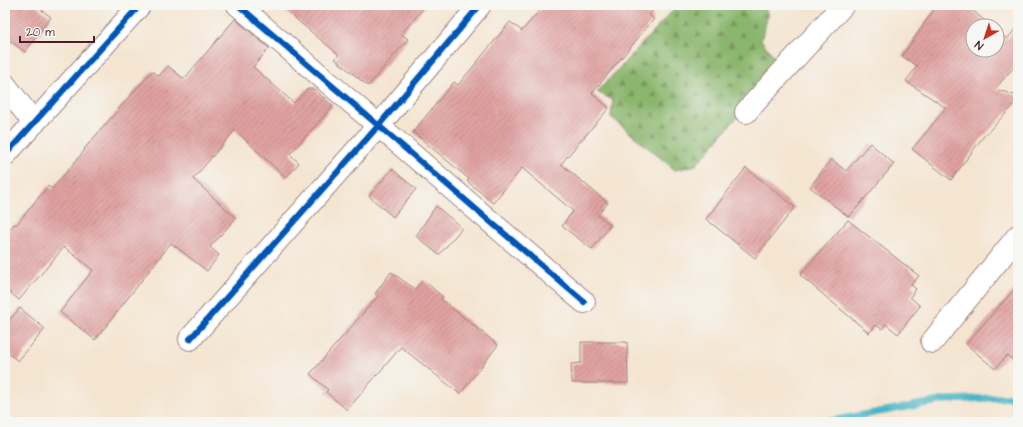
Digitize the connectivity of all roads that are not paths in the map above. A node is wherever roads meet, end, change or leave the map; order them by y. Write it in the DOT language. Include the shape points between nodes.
graph roads {
  1 [pos="140,5"];
  2 [pos="238,5"];
  3 [pos="480,5"];
  4 [pos="843,5"];
  5 [pos="5,85"];
  6 [pos="746,112"];
  7 [pos="34,123"];
  8 [pos="379,125"];
  9 [pos="5,155"];
  10 [pos="1018,236"];
  11 [pos="584,302"];
  12 [pos="190,339"];
  13 [pos="932,342"];
  1 -- 7 [label="street"];
  2 -- 8 [label="street"];
  3 -- 8 [label="street"];
  4 -- 6 [label="street"];
  5 -- 7 [label="street"];
  7 -- 9 [label="street"];
  8 -- 11 [label="street"];
  8 -- 12 [label="street"];
  10 -- 13 [label="street"];
}
